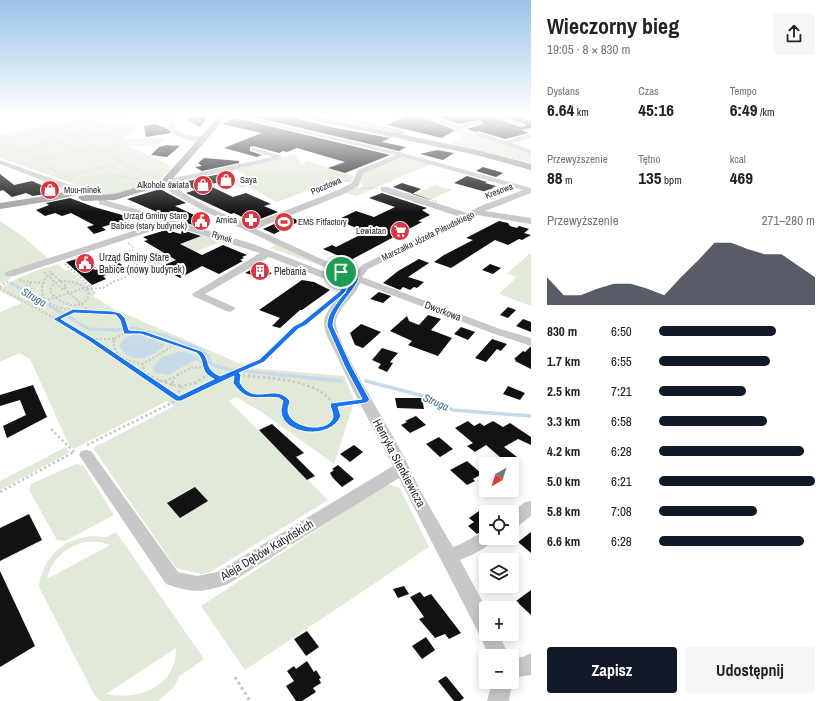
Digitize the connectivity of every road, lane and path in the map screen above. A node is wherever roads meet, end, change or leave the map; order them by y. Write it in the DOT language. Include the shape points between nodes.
graph roads {
  1 [pos="11,148"];
  2 [pos="30,148"];
  3 [pos="71,148"];
  4 [pos="90,148"];
  5 [pos="94,148"];
  6 [pos="110,148"];
  7 [pos="194,148"];
  8 [pos="375,148"];
  9 [pos="449,148"];
  10 [pos="519,148"];
  11 [pos="252,149"];
  12 [pos="17,151"];
  13 [pos="78,151"];
  14 [pos="101,151"];
  15 [pos="531,152"];
  16 [pos="403,154"];
  17 [pos="36,160"];
  18 [pos="0,162"];
  19 [pos="121,162"];
  20 [pos="91,163"];
  21 [pos="531,166"];
  22 [pos="99,168"];
  23 [pos="65,177"];
  24 [pos="147,180"];
  25 [pos="158,181"];
  26 [pos="360,188"];
  27 [pos="384,189"];
  28 [pos="531,190"];
  29 [pos="77,192"];
  30 [pos="103,200"];
  31 [pos="0,206"];
  32 [pos="476,212"];
  33 [pos="467,216"];
  34 [pos="531,221"];
  35 [pos="171,222"];
  36 [pos="250,228"];
  37 [pos="269,238"];
  38 [pos="126,241"];
  39 [pos="250,246"];
  40 [pos="104,251"];
  41 [pos="268,253"];
  42 [pos="81,255"];
  43 [pos="109,258"];
  44 [pos="129,259"];
  45 [pos="61,261"];
  46 [pos="104,264"];
  47 [pos="107,266"];
  48 [pos="46,268"];
  49 [pos="41,270"];
  50 [pos="52,274"];
  51 [pos="14,275"];
  52 [pos="48,276"];
  53 [pos="329,277"];
  54 [pos="356,278"];
  55 [pos="60,281"];
  56 [pos="30,282"];
  57 [pos="44,283"];
  58 [pos="56,283"];
  59 [pos="26,286"];
  60 [pos="0,288"];
  61 [pos="64,288"];
  62 [pos="84,288"];
  63 [pos="87,289"];
  64 [pos="70,293"];
  65 [pos="54,298"];
  66 [pos="48,300"];
  67 [pos="82,304"];
  68 [pos="324,307"];
  69 [pos="230,309"];
  70 [pos="73,311"];
  71 [pos="90,312"];
  72 [pos="56,319"];
  73 [pos="126,332"];
  74 [pos="91,339"];
  75 [pos="114,339"];
  76 [pos="531,342"];
  77 [pos="176,344"];
  78 [pos="267,356"];
  79 [pos="119,357"];
  80 [pos="272,358"];
  81 [pos="143,364"];
  82 [pos="205,366"];
  83 [pos="209,374"];
  84 [pos="236,374"];
  85 [pos="175,377"];
  86 [pos="220,379"];
  87 [pos="158,381"];
  88 [pos="173,385"];
  89 [pos="182,386"];
  90 [pos="176,397"];
  91 [pos="179,399"];
  92 [pos="366,400"];
  93 [pos="334,405"];
  94 [pos="51,428"];
  95 [pos="82,451"];
  96 [pos="402,467"];
  97 [pos="0,492"];
  98 [pos="531,508"];
  99 [pos="519,516"];
  100 [pos="479,542"];
  101 [pos="447,556"];
  102 [pos="479,614"];
  103 [pos="531,663"];
  104 [pos="519,668"];
  105 [pos="235,677"];
  106 [pos="501,689"];
  107 [pos="250,701"];
  108 [pos="498,701"];
  1 -- 12 [label="path"];
  2 -- 12 [label="path"];
  3 -- 13 [label="path"];
  4 -- 13 [label="path"];
  5 -- 14 [label="path"];
  6 -- 14 [label="path"];
  7 -- 25 [label="main road"];
  8 -- 16 [label="street, Kresowa"];
  9 -- 21 [label="main road"];
  10 -- 15 [label="street"];
  11 -- 25 [label="street" via="279,158"];
  12 -- 17 [label="path"];
  13 -- 17 [label="path"];
  14 -- 19 [label="path"];
  16 -- 28 [label="street, Kresowa"];
  16 -- 36 [label="street, Pocztowa" via="361,172 355,184 341,192"];
  17 -- 23 [label="path"];
  18 -- 29 [label="street"];
  19 -- 22 [label="path"];
  19 -- 25 [label="path"];
  20 -- 22 [label="path"];
  22 -- 23 [label="path"];
  22 -- 24 [label="path" via="114,175"];
  23 -- 29 [label="path"];
  25 -- 30 [label="main road"];
  25 -- 36 [label="street, Rynek" via="207,209"];
  26 -- 27 [label="path"];
  27 -- 33 [label="street"];
  28 -- 32 [label="street, Kresowa"];
  29 -- 30 [label="main road"];
  29 -- 31 [label="main road"];
  30 -- 35 [label="street, Rynek"];
  32 -- 33 [label="street, Marszałka Józefa Piłsudskiego"];
  32 -- 34 [label="street, Marszałka Józefa Piłsudskiego"];
  33 -- 54 [label="street, Marszałka Józefa Piłsudskiego" via="365,267"];
  35 -- 39 [label="street, Rynek"];
  35 -- 51 [label="street"];
  36 -- 37 [label="street, Rynek"];
  37 -- 39 [label="street"];
  37 -- 54 [label="street, Rynek"];
  38 -- 43 [label="path" via="133,250"];
  39 -- 41 [label="street, Rynek"];
  40 -- 43 [label="path"];
  41 -- 53 [label="street, Rynek"];
  41 -- 69 [label="street" via="197,294"];
  42 -- 47 [label="path" via="97,269"];
  43 -- 47 [label="path" via="116,263"];
  44 -- 63 [label="path" via="141,270 103,288"];
  45 -- 62 [label="path" via="90,286"];
  46 -- 47 [label="path"];
  48 -- 50 [label="path"];
  49 -- 52 [label="path"];
  50 -- 52 [label="path"];
  50 -- 55 [label="path"];
  51 -- 56 [label="path" via="21,281"];
  52 -- 57 [label="path"];
  52 -- 58 [label="path"];
  54 -- 76 [label="street, Dworkowa"];
  54 -- 92 [label="street, Henryka Sienkiewicza" via="335,310 330,326"];
  55 -- 58 [label="path"];
  55 -- 61 [label="path" via="67,287"];
  55 -- 62 [label="path" via="74,282"];
  56 -- 57 [label="path"];
  56 -- 59 [label="path"];
  57 -- 66 [label="path" via="42,291"];
  58 -- 61 [label="path"];
  58 -- 65 [label="path" via="50,290"];
  60 -- 72 [label="path"];
  61 -- 64 [label="path"];
  62 -- 63 [label="path"];
  62 -- 64 [label="path"];
  63 -- 67 [label="path" via="89,297"];
  64 -- 65 [label="path"];
  64 -- 67 [label="path"];
  65 -- 66 [label="path"];
  65 -- 67 [label="path" via="68,304"];
  66 -- 70 [label="path"];
  67 -- 71 [label="path"];
  68 -- 78 [label="path" via="296,327"];
  70 -- 71 [label="path"];
  70 -- 72 [label="path"];
  71 -- 73 [label="path" via="118,314 123,319"];
  72 -- 74 [label="path"];
  73 -- 75 [label="path"];
  73 -- 77 [label="path" via="141,332"];
  74 -- 75 [label="path"];
  74 -- 79 [label="path"];
  75 -- 79 [label="path" via="114,351"];
  77 -- 81 [label="path"];
  77 -- 82 [label="path" via="199,352 203,356"];
  78 -- 80 [label="path"];
  78 -- 84 [label="path"];
  79 -- 81 [label="path"];
  79 -- 90 [label="path"];
  81 -- 87 [label="path" via="144,372"];
  82 -- 83 [label="path"];
  82 -- 85 [label="path" via="192,367"];
  83 -- 86 [label="path"];
  83 -- 89 [label="path" via="195,383"];
  84 -- 86 [label="path"];
  84 -- 93 [label="path" via="305,385 323,394"];
  84 -- 93 [label="path" via="238,386 248,394 276,395 284,398 287,403 285,416 292,424 301,428 318,430 332,424 337,416"];
  85 -- 87 [label="path"];
  85 -- 88 [label="path" via="172,380"];
  86 -- 91 [label="path"];
  87 -- 88 [label="path"];
  88 -- 89 [label="path"];
  89 -- 90 [label="path"];
  90 -- 91 [label="path"];
  91 -- 95 [label="path"];
  92 -- 93 [label="path"];
  92 -- 96 [label="street, Henryka Sienkiewicza"];
  94 -- 95 [label="path"];
  95 -- 96 [label="street, Aleja Dębów Katyńskich" via="172,578 192,584 205,584 222,578"];
  95 -- 97 [label="path"];
  96 -- 101 [label="street, Henryka Sienkiewicza"];
  98 -- 99 [label="street"];
  100 -- 101 [label="street" via="464,552"];
  101 -- 102 [label="street, Henryka Sienkiewicza"];
  103 -- 104 [label="street" via="527,667"];
  105 -- 107 [label="path"];
  106 -- 108 [label="street"];
}
